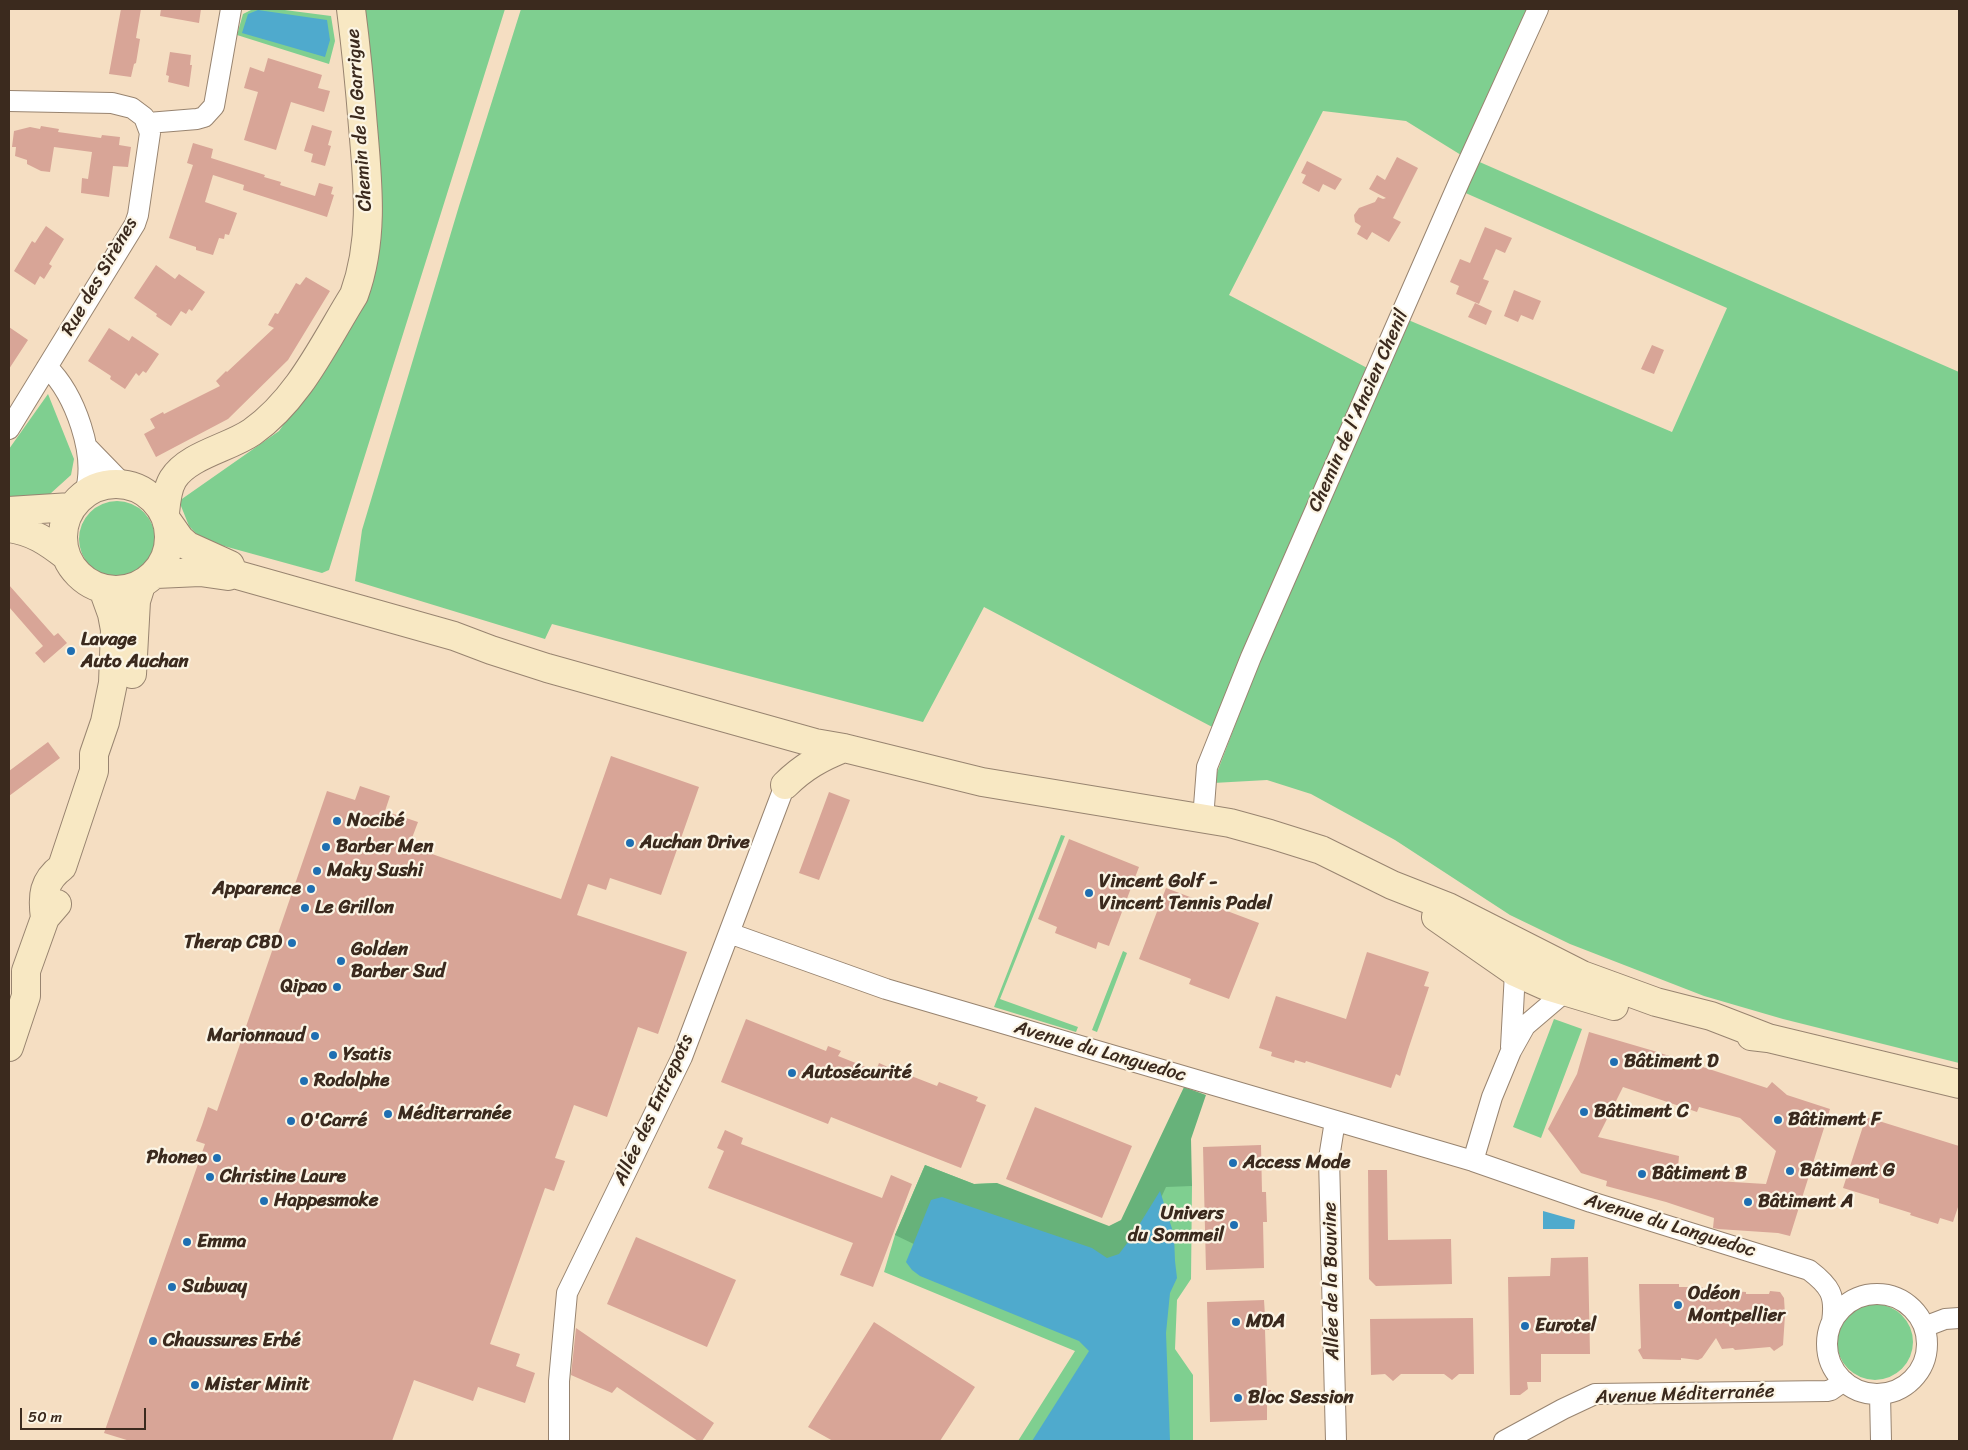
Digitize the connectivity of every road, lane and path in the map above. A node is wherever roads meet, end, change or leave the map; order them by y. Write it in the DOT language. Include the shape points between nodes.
graph roads {
  1 [pos="231,9"];
  2 [pos="351,9"];
  3 [pos="1538,9"];
  4 [pos="9,101"];
  5 [pos="148,123"];
  6 [pos="47,367"];
  7 [pos="9,429"];
  8 [pos="87,447"];
  9 [pos="173,479"];
  10 [pos="130,485"];
  11 [pos="78,500"];
  12 [pos="9,511"];
  13 [pos="166,518"];
  14 [pos="9,528"];
  15 [pos="66,556"];
  16 [pos="234,574"];
  17 [pos="148,579"];
  18 [pos="103,589"];
  19 [pos="454,636"];
  20 [pos="772,730"];
  21 [pos="829,745"];
  22 [pos="94,771"];
  23 [pos="786,777"];
  24 [pos="1203,819"];
  25 [pos="1392,885"];
  26 [pos="729,934"];
  27 [pos="1526,948"];
  28 [pos="26,971"];
  29 [pos="1515,972"];
  30 [pos="1556,983"];
  31 [pos="9,997"];
  32 [pos="1656,1002"];
  33 [pos="1768,1038"];
  34 [pos="9,1047"];
  35 [pos="1511,1051"];
  36 [pos="1959,1084"];
  37 [pos="1334,1121"];
  38 [pos="1473,1161"];
  39 [pos="1959,1318"];
  40 [pos="1832,1322"];
  41 [pos="1924,1327"];
  42 [pos="1844,1381"];
  43 [pos="1880,1394"];
  44 [pos="559,1441"];
  45 [pos="1336,1441"];
  46 [pos="1504,1441"];
  47 [pos="1881,1441"];
  1 -- 5 [label="street" via="214,106 204,117 197,119"];
  2 -- 9 [label="street, Chemin de la Garrigue" via="369,203 363,263 354,295 285,404 249,434 196,460"];
  3 -- 24 [label="street, Chemin de l'Ancien Chenil" via="1251,657 1207,767"];
  4 -- 5 [label="street" via="112,103 132,108"];
  5 -- 6 [label="street, Rue des Sirènes" via="150,133 135,224"];
  6 -- 7 [label="street, Rue des Sirènes"];
  6 -- 8 [label="street" via="59,379 68,396"];
  8 -- 10 [label="street"];
  8 -- 11 [label="street" via="88,483"];
  9 -- 10 [label="street, Chemin de la Garrigue"];
  9 -- 13 [label="street" via="167,498"];
  10 -- 11 [label="street" via="104,485"];
  10 -- 13 [label="street" via="148,493 158,502"];
  11 -- 12 [label="street"];
  11 -- 15 [label="street" via="64,523"];
  13 -- 16 [label="street" via="188,546 230,565"];
  13 -- 17 [label="street" via="170,536 168,550 164,562"];
  14 -- 15 [label="street" via="29,532"];
  15 -- 18 [label="street" via="74,571"];
  16 -- 17 [label="street" via="200,572"];
  16 -- 19 [label="street"];
  17 -- 18 [label="street" via="128,589"];
  17 -- 22 [label="street" via="136,601 128,698 109,756"];
  18 -- 22 [label="street" via="115,630 114,684 106,722 94,754"];
  19 -- 20 [label="street" via="547,668"];
  19 -- 21 [label="street" via="475,631 794,722 826,732"];
  20 -- 21 [label="street"];
  20 -- 23 [label="street" via="782,748"];
  21 -- 23 [label="street" via="798,755"];
  21 -- 24 [label="street" via="982,782"];
  22 -- 28 [label="street" via="62,867 51,875 42,900 45,918"];
  23 -- 26 [label="street, Allée des Entrepots"];
  24 -- 25 [label="street" via="1230,823 1322,850"];
  25 -- 27 [label="street" via="1448,907"];
  25 -- 29 [label="street"];
  26 -- 37 [label="street, Avenue du Languedoc" via="886,989"];
  26 -- 44 [label="street, Allée des Entrepots" via="682,1057 567,1293 560,1371"];
  27 -- 30 [label="street"];
  27 -- 32 [label="street" via="1589,978"];
  28 -- 31 [label="street"];
  28 -- 34 [label="street" via="26,996"];
  29 -- 30 [label="street" via="1544,985"];
  29 -- 35 [label="street"];
  30 -- 32 [label="street" via="1569,978 1628,1000"];
  30 -- 33 [label="street" via="1660,1021"];
  30 -- 35 [label="street"];
  32 -- 33 [label="street" via="1711,1016"];
  33 -- 36 [label="street"];
  35 -- 38 [label="street" via="1492,1097"];
  37 -- 38 [label="street, Avenue du Languedoc"];
  37 -- 45 [label="street, Allée de la Bouvine" via="1329,1158"];
  38 -- 40 [label="street, Avenue du Languedoc" via="1591,1202 1809,1270 1825,1282 1833,1298"];
  39 -- 41 [label="street" via="1945,1318"];
  40 -- 41 [label="street" via="1854,1299 1881,1294 1908,1304"];
  40 -- 42 [label="street" via="1828,1354"];
  41 -- 43 [label="street" via="1926,1354 1921,1367 1905,1385"];
  42 -- 43 [label="street" via="1855,1388"];
  42 -- 46 [label="street, Avenue Méditerranée" via="1827,1391 1595,1394"];
  43 -- 47 [label="street"];
}
